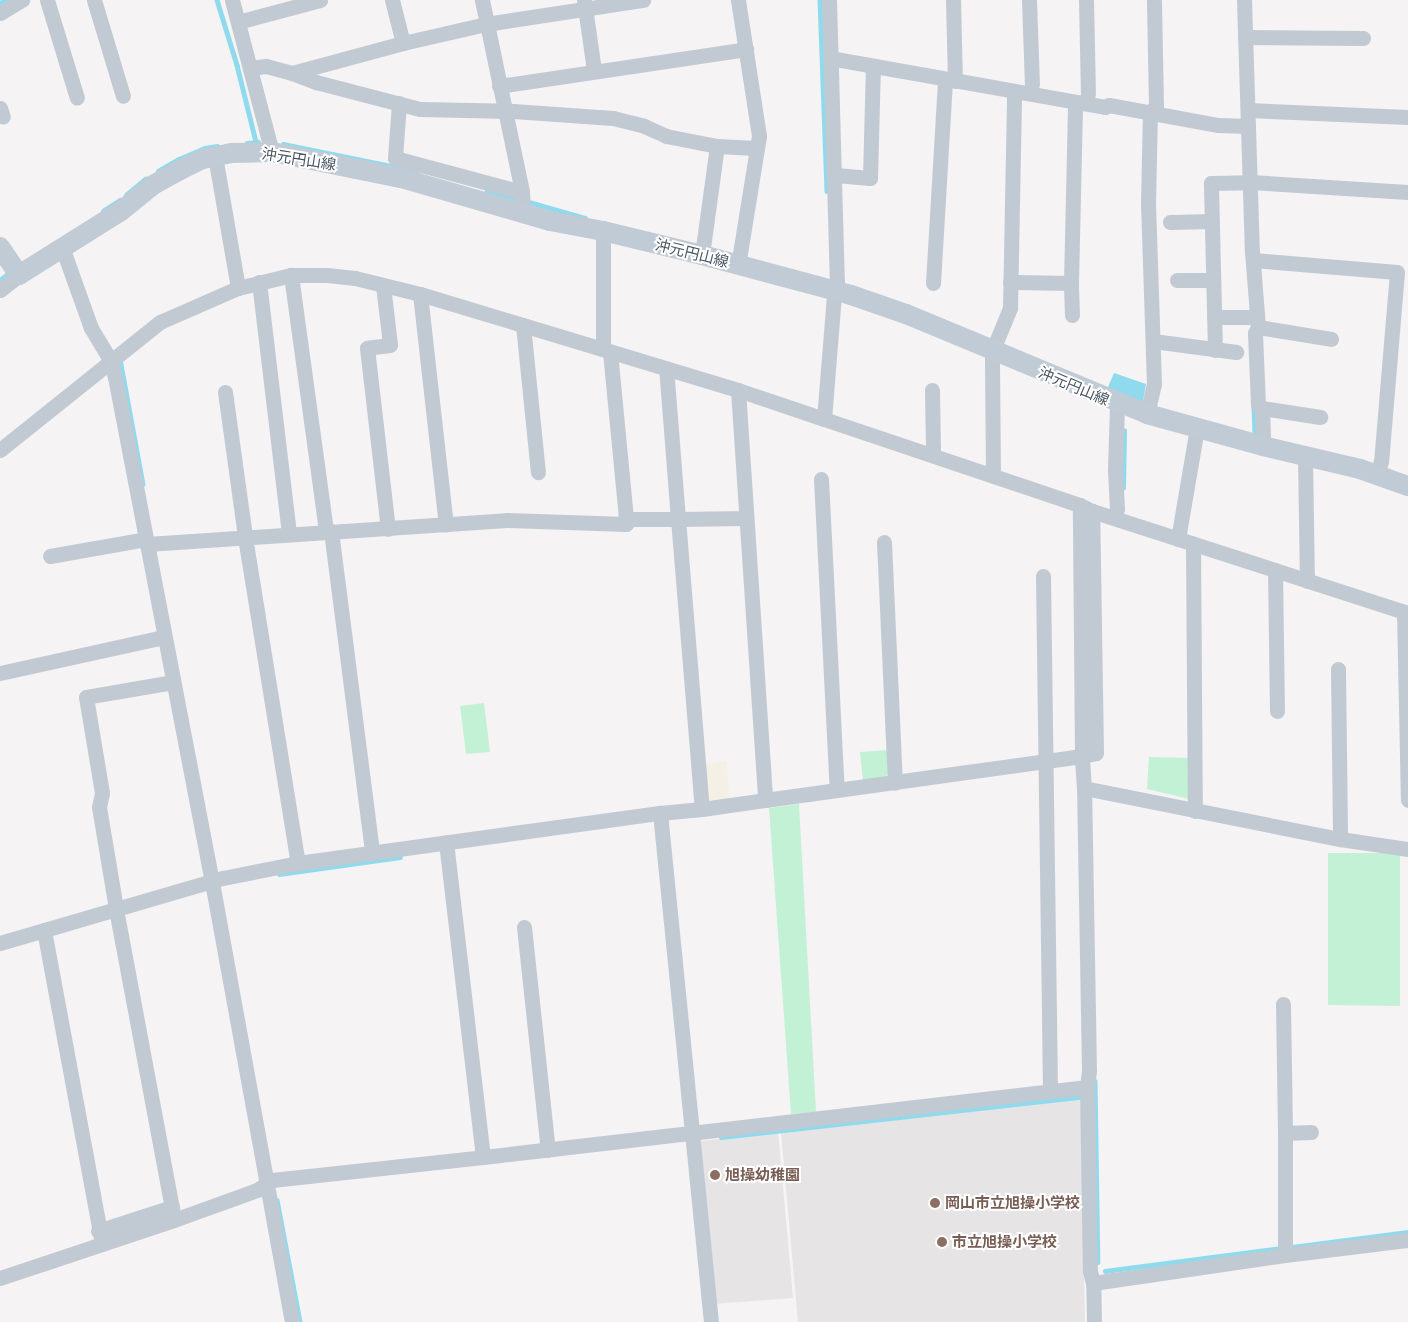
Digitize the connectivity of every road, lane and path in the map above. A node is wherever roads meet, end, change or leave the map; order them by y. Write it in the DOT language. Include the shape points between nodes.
graph roads {
  1 [pos="22,0"];
  2 [pos="47,0"];
  3 [pos="94,0"];
  4 [pos="232,0"];
  5 [pos="320,0"];
  6 [pos="392,0"];
  7 [pos="482,0"];
  8 [pos="643,0"];
  9 [pos="738,0"];
  10 [pos="829,0"];
  11 [pos="953,0"];
  12 [pos="1029,0"];
  13 [pos="1086,0"];
  14 [pos="1154,0"];
  15 [pos="1244,0"];
  16 [pos="585,4"];
  17 [pos="0,13"];
  18 [pos="238,22"];
  19 [pos="486,24"];
  20 [pos="1245,37"];
  21 [pos="1363,38"];
  22 [pos="403,43"];
  23 [pos="746,49"];
  24 [pos="830,58"];
  25 [pos="873,66"];
  26 [pos="250,68"];
  27 [pos="594,70"];
  28 [pos="292,73"];
  29 [pos="952,77"];
  30 [pos="1032,84"];
  31 [pos="499,86"];
  32 [pos="1014,91"];
  33 [pos="123,96"];
  34 [pos="77,98"];
  35 [pos="1082,98"];
  36 [pos="399,103"];
  37 [pos="1153,110"];
  38 [pos="1248,110"];
  39 [pos="504,111"];
  40 [pos="1408,117"];
  41 [pos="1243,126"];
  42 [pos="717,146"];
  43 [pos="756,148"];
  44 [pos="272,152"];
  45 [pos="215,156"];
  46 [pos="836,175"];
  47 [pos="1246,182"];
  48 [pos="1408,192"];
  49 [pos="523,201"];
  50 [pos="1212,220"];
  51 [pos="1170,222"];
  52 [pos="603,230"];
  53 [pos="0,247"];
  54 [pos="62,248"];
  55 [pos="703,249"];
  56 [pos="739,258"];
  57 [pos="1254,260"];
  58 [pos="19,275"];
  59 [pos="291,275"];
  60 [pos="1176,280"];
  61 [pos="1213,280"];
  62 [pos="259,282"];
  63 [pos="1010,282"];
  64 [pos="933,283"];
  65 [pos="1071,283"];
  66 [pos="238,285"];
  67 [pos="383,285"];
  68 [pos="836,286"];
  69 [pos="0,290"];
  70 [pos="420,294"];
  71 [pos="1072,315"];
  72 [pos="1214,317"];
  73 [pos="1253,320"];
  74 [pos="523,325"];
  75 [pos="1332,339"];
  76 [pos="1154,341"];
  77 [pos="995,346"];
  78 [pos="1215,350"];
  79 [pos="606,351"];
  80 [pos="1236,352"];
  81 [pos="110,360"];
  82 [pos="666,368"];
  83 [pos="738,390"];
  84 [pos="932,390"];
  85 [pos="225,392"];
  86 [pos="1117,404"];
  87 [pos="1262,408"];
  88 [pos="1149,409"];
  89 [pos="825,416"];
  90 [pos="1320,417"];
  91 [pos="1197,428"];
  92 [pos="1263,439"];
  93 [pos="0,450"];
  94 [pos="932,451"];
  95 [pos="1305,456"];
  96 [pos="1379,468"];
  97 [pos="538,472"];
  98 [pos="994,473"];
  99 [pos="821,479"];
  100 [pos="1408,486"];
  101 [pos="1086,508"];
  102 [pos="1115,514"];
  103 [pos="746,518"];
  104 [pos="626,519"];
  105 [pos="678,519"];
  106 [pos="446,525"];
  107 [pos="388,529"];
  108 [pos="328,532"];
  109 [pos="289,534"];
  110 [pos="1179,535"];
  111 [pos="245,537"];
  112 [pos="150,542"];
  113 [pos="884,542"];
  114 [pos="1193,544"];
  115 [pos="50,556"];
  116 [pos="1275,570"];
  117 [pos="1043,576"];
  118 [pos="1307,576"];
  119 [pos="1406,613"];
  120 [pos="164,637"];
  121 [pos="1338,669"];
  122 [pos="0,673"];
  123 [pos="173,682"];
  124 [pos="1276,711"];
  125 [pos="1407,745"];
  126 [pos="1082,756"];
  127 [pos="1044,766"];
  128 [pos="895,782"];
  129 [pos="1084,788"];
  130 [pos="837,790"];
  131 [pos="765,800"];
  132 [pos="1408,800"];
  133 [pos="1194,805"];
  134 [pos="702,809"];
  135 [pos="660,813"];
  136 [pos="1340,834"];
  137 [pos="446,842"];
  138 [pos="1408,849"];
  139 [pos="372,852"];
  140 [pos="298,863"];
  141 [pos="212,882"];
  142 [pos="115,906"];
  143 [pos="524,927"];
  144 [pos="44,930"];
  145 [pos="0,943"];
  146 [pos="1283,1004"];
  147 [pos="1087,1087"];
  148 [pos="1050,1092"];
  149 [pos="1312,1132"];
  150 [pos="1285,1133"];
  151 [pos="693,1137"];
  152 [pos="548,1150"];
  153 [pos="483,1157"];
  154 [pos="272,1181"];
  155 [pos="173,1213"];
  156 [pos="100,1238"];
  157 [pos="1408,1240"];
  158 [pos="1285,1250"];
  159 [pos="0,1278"];
  160 [pos="1093,1283"];
  161 [pos="292,1322"];
  162 [pos="710,1322"];
  163 [pos="1094,1322"];
  1 -- 17 [label="street"];
  2 -- 34 [label="street"];
  3 -- 33 [label="street"];
  4 -- 18 [label="street"];
  5 -- 18 [label="street"];
  6 -- 22 [label="street"];
  7 -- 19 [label="street"];
  8 -- 16 [label="street"];
  9 -- 23 [label="street"];
  10 -- 24 [label="street"];
  11 -- 29 [label="street"];
  12 -- 30 [label="street"];
  13 -- 35 [label="street"];
  14 -- 37 [label="street"];
  15 -- 20 [label="street"];
  16 -- 19 [label="street"];
  16 -- 27 [label="street"];
  18 -- 26 [label="street"];
  19 -- 22 [label="street"];
  19 -- 31 [label="street"];
  20 -- 21 [label="street"];
  20 -- 38 [label="street"];
  22 -- 28 [label="street"];
  23 -- 27 [label="street"];
  23 -- 43 [label="street" via="759,136"];
  24 -- 25 [label="street"];
  24 -- 46 [label="street"];
  25 -- 29 [label="street"];
  25 -- 46 [label="street" via="870,178"];
  26 -- 28 [label="street" via="266,66"];
  26 -- 44 [label="street"];
  27 -- 31 [label="street"];
  28 -- 36 [label="street"];
  29 -- 32 [label="street"];
  29 -- 64 [label="street"];
  31 -- 39 [label="street"];
  32 -- 35 [label="street"];
  32 -- 63 [label="street"];
  35 -- 37 [label="street" via="1105,107"];
  35 -- 65 [label="street"];
  36 -- 39 [label="street" via="420,109"];
  36 -- 49 [label="street" via="396,158"];
  37 -- 41 [label="street" via="1218,125"];
  37 -- 76 [label="street" via="1148,204"];
  38 -- 40 [label="street"];
  38 -- 41 [label="street"];
  39 -- 42 [label="street" via="613,118 666,136"];
  39 -- 49 [label="street"];
  41 -- 47 [label="street"];
  42 -- 43 [label="street"];
  42 -- 55 [label="street"];
  43 -- 56 [label="street"];
  44 -- 45 [label="main road, 沖元円山線"];
  44 -- 49 [label="main road, 沖元円山線"];
  45 -- 54 [label="main road, 沖元円山線" via="153,185 121,211"];
  45 -- 66 [label="street"];
  46 -- 68 [label="street"];
  47 -- 48 [label="street"];
  47 -- 50 [label="street" via="1211,183"];
  47 -- 57 [label="street"];
  49 -- 52 [label="main road, 沖元円山線" via="550,220"];
  50 -- 51 [label="street"];
  50 -- 61 [label="street"];
  52 -- 55 [label="main road, 沖元円山線"];
  52 -- 79 [label="street"];
  53 -- 58 [label="main road"];
  54 -- 58 [label="main road, 沖元円山線"];
  54 -- 81 [label="street" via="91,328"];
  55 -- 56 [label="main road, 沖元円山線"];
  56 -- 68 [label="main road, 沖元円山線"];
  57 -- 73 [label="street"];
  57 -- 96 [label="street" via="1397,272"];
  58 -- 69 [label="street"];
  59 -- 62 [label="street"];
  59 -- 67 [label="street" via="327,275"];
  59 -- 108 [label="street"];
  60 -- 61 [label="street"];
  61 -- 72 [label="street"];
  62 -- 66 [label="street"];
  62 -- 109 [label="street"];
  63 -- 65 [label="street"];
  63 -- 77 [label="street" via="1010,308"];
  65 -- 71 [label="street"];
  66 -- 81 [label="street" via="160,322"];
  67 -- 70 [label="street"];
  67 -- 107 [label="street" via="390,345 367,348"];
  68 -- 77 [label="main road, 沖元円山線"];
  68 -- 89 [label="street"];
  70 -- 74 [label="street"];
  70 -- 106 [label="street"];
  72 -- 73 [label="street"];
  72 -- 78 [label="street"];
  73 -- 75 [label="street"];
  73 -- 87 [label="street" via="1258,405"];
  74 -- 79 [label="street"];
  74 -- 97 [label="street"];
  76 -- 78 [label="street"];
  76 -- 88 [label="street" via="1154,384"];
  77 -- 86 [label="main road, 沖元円山線"];
  77 -- 98 [label="street"];
  78 -- 80 [label="street"];
  79 -- 82 [label="street"];
  79 -- 104 [label="street"];
  81 -- 93 [label="street"];
  81 -- 112 [label="street"];
  82 -- 83 [label="street"];
  82 -- 105 [label="street"];
  83 -- 89 [label="street"];
  83 -- 103 [label="street"];
  84 -- 94 [label="street"];
  85 -- 111 [label="street"];
  86 -- 88 [label="main road, 沖元円山線"];
  86 -- 102 [label="street"];
  87 -- 90 [label="street"];
  87 -- 92 [label="street"];
  88 -- 91 [label="main road, 沖元円山線"];
  89 -- 94 [label="street"];
  91 -- 92 [label="main road, 沖元円山線"];
  91 -- 110 [label="street"];
  92 -- 95 [label="main road, 沖元円山線"];
  94 -- 98 [label="street"];
  95 -- 96 [label="main road, 沖元円山線"];
  95 -- 118 [label="street"];
  96 -- 100 [label="main road, 沖元円山線"];
  98 -- 101 [label="street"];
  99 -- 130 [label="street"];
  101 -- 102 [label="street"];
  101 -- 126 [label="street" via="1096,753"];
  102 -- 110 [label="street"];
  103 -- 105 [label="street"];
  103 -- 131 [label="street"];
  104 -- 105 [label="street"];
  104 -- 106 [label="street" via="626,524 506,520"];
  105 -- 134 [label="street"];
  106 -- 107 [label="street"];
  107 -- 108 [label="street"];
  108 -- 109 [label="street"];
  108 -- 139 [label="street"];
  109 -- 111 [label="street"];
  110 -- 114 [label="street"];
  111 -- 112 [label="street"];
  111 -- 140 [label="street"];
  112 -- 115 [label="street"];
  112 -- 120 [label="street"];
  113 -- 128 [label="street"];
  114 -- 116 [label="street"];
  114 -- 133 [label="street"];
  116 -- 118 [label="street"];
  116 -- 124 [label="street"];
  117 -- 127 [label="street"];
  118 -- 119 [label="street"];
  119 -- 125 [label="street"];
  120 -- 122 [label="street"];
  120 -- 123 [label="street"];
  121 -- 136 [label="street"];
  123 -- 141 [label="street"];
  123 -- 142 [label="street" via="86,697 102,793 99,807"];
  125 -- 132 [label="street"];
  126 -- 127 [label="street"];
  126 -- 129 [label="street"];
  127 -- 128 [label="street"];
  127 -- 148 [label="street"];
  128 -- 130 [label="street"];
  129 -- 133 [label="street"];
  129 -- 147 [label="street"];
  130 -- 131 [label="street"];
  131 -- 134 [label="street"];
  133 -- 136 [label="street"];
  134 -- 135 [label="street"];
  135 -- 137 [label="street"];
  135 -- 151 [label="street"];
  136 -- 138 [label="street"];
  137 -- 139 [label="street"];
  137 -- 153 [label="street"];
  139 -- 140 [label="street"];
  140 -- 141 [label="street"];
  141 -- 142 [label="street"];
  141 -- 154 [label="street"];
  142 -- 144 [label="street"];
  142 -- 155 [label="street"];
  143 -- 152 [label="street"];
  144 -- 145 [label="street"];
  144 -- 156 [label="street"];
  146 -- 150 [label="street"];
  147 -- 148 [label="street"];
  147 -- 160 [label="street" via="1090,1270"];
  148 -- 151 [label="street"];
  149 -- 150 [label="street"];
  150 -- 158 [label="street"];
  151 -- 152 [label="street"];
  151 -- 162 [label="street"];
  152 -- 153 [label="street"];
  153 -- 154 [label="street"];
  154 -- 155 [label="street" via="260,1189"];
  154 -- 161 [label="street"];
  155 -- 156 [label="street"];
  156 -- 159 [label="street"];
  157 -- 158 [label="street"];
  158 -- 160 [label="street"];
  160 -- 163 [label="street"];
}
